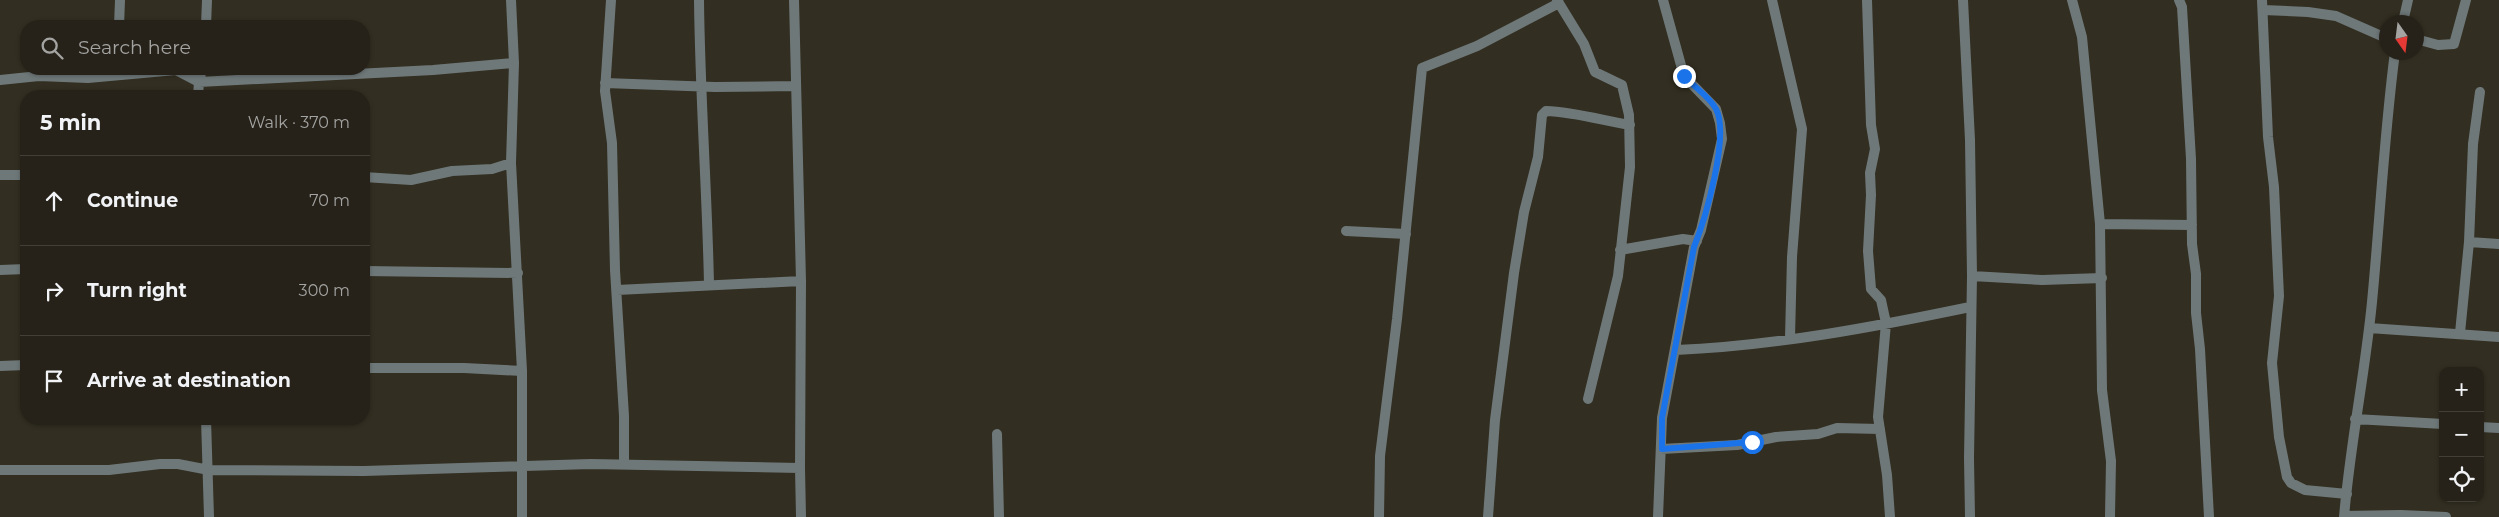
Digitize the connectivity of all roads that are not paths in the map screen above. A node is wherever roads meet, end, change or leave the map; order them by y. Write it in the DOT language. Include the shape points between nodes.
graph roads {
  1 [pos="120,0"];
  2 [pos="207,0"];
  3 [pos="511,0"];
  4 [pos="611,0"];
  5 [pos="699,0"];
  6 [pos="794,0"];
  7 [pos="1663,0"];
  8 [pos="1772,0"];
  9 [pos="1867,0"];
  10 [pos="1963,0"];
  11 [pos="2072,0"];
  12 [pos="2178,0"];
  13 [pos="2408,0"];
  14 [pos="2466,0"];
  15 [pos="1558,2"];
  16 [pos="2263,5"];
  17 [pos="2405,15"];
  18 [pos="119,20"];
  19 [pos="206,20"];
  20 [pos="2379,35"];
  21 [pos="2424,41"];
  22 [pos="2394,60"];
  23 [pos="514,63"];
  24 [pos="370,73"];
  25 [pos="99,75"];
  26 [pos="186,75"];
  27 [pos="201,75"];
  28 [pos="336,75"];
  29 [pos="0,80"];
  30 [pos="199,82"];
  31 [pos="606,83"];
  32 [pos="796,86"];
  33 [pos="700,87"];
  34 [pos="198,90"];
  35 [pos="2480,92"];
  36 [pos="1630,125"];
  37 [pos="511,163"];
  38 [pos="0,175"];
  39 [pos="20,175"];
  40 [pos="370,177"];
  41 [pos="2100,224"];
  42 [pos="2192,224"];
  43 [pos="1346,231"];
  44 [pos="1406,234"];
  45 [pos="1696,242"];
  46 [pos="2469,242"];
  47 [pos="2499,244"];
  48 [pos="1620,250"];
  49 [pos="20,269"];
  50 [pos="0,270"];
  51 [pos="370,271"];
  52 [pos="518,273"];
  53 [pos="1972,276"];
  54 [pos="2102,278"];
  55 [pos="801,281"];
  56 [pos="709,284"];
  57 [pos="617,290"];
  58 [pos="1970,307"];
  59 [pos="1886,323"];
  60 [pos="2369,328"];
  61 [pos="2460,333"];
  62 [pos="2499,336"];
  63 [pos="1790,338"];
  64 [pos="1676,350"];
  65 [pos="20,365"];
  66 [pos="0,366"];
  67 [pos="370,368"];
  68 [pos="522,371"];
  69 [pos="1588,400"];
  70 [pos="2355,419"];
  71 [pos="2439,424"];
  72 [pos="206,425"];
  73 [pos="2484,427"];
  74 [pos="2499,428"];
  75 [pos="1880,429"];
  76 [pos="997,434"];
  77 [pos="1662,449"];
  78 [pos="624,464"];
  79 [pos="523,466"];
  80 [pos="800,468"];
  81 [pos="0,470"];
  82 [pos="208,470"];
  83 [pos="2347,494"];
  84 [pos="2344,516"];
  85 [pos="209,517"];
  86 [pos="522,517"];
  87 [pos="802,517"];
  88 [pos="999,517"];
  89 [pos="1379,517"];
  90 [pos="1488,517"];
  91 [pos="1658,517"];
  92 [pos="1890,517"];
  93 [pos="1970,517"];
  94 [pos="2110,517"];
  95 [pos="2209,517"];
  96 [pos="2446,517"];
  1 -- 18 [label="street"];
  2 -- 19 [label="street"];
  3 -- 23 [label="street"];
  4 -- 31 [label="street"];
  5 -- 33 [label="street"];
  6 -- 32 [label="street"];
  7 -- 45 [label="street" via="1684,76 1716,108 1720,123 1722,140"];
  8 -- 63 [label="street" via="1802,129 1792,257"];
  9 -- 59 [label="street" via="1871,125 1875,148 1870,173 1868,251 1871,289 1881,300"];
  10 -- 53 [label="street"];
  11 -- 41 [label="street" via="2082,38"];
  12 -- 42 [label="street" via="2182,7 2186,68"];
  13 -- 17 [label="street"];
  14 -- 21 [label="street" via="2454,44"];
  15 -- 36 [label="street" via="1584,44 1595,72 1622,86"];
  15 -- 44 [label="street" via="1477,46 1422,68"];
  16 -- 20 [label="street" via="2336,16"];
  16 -- 83 [label="street" via="2279,296 2272,363 2279,437 2291,483 2305,490"];
  22 -- 60 [label="street" via="2386,118"];
  23 -- 24 [label="street"];
  23 -- 37 [label="street"];
  25 -- 29 [label="street"];
  26 -- 30 [label="street"];
  27 -- 30 [label="street"];
  28 -- 30 [label="street"];
  30 -- 34 [label="street"];
  31 -- 33 [label="street"];
  31 -- 57 [label="street" via="606,109 612,143"];
  32 -- 33 [label="street"];
  32 -- 55 [label="street"];
  33 -- 56 [label="street"];
  35 -- 46 [label="street" via="2473,144"];
  36 -- 48 [label="street" via="1630,167"];
  36 -- 90 [label="street" via="1579,114 1546,111 1542,115 1538,157 1524,212 1512,282 1495,420"];
  37 -- 40 [label="street" via="492,169 452,171 411,180"];
  37 -- 52 [label="street"];
  38 -- 39 [label="street"];
  41 -- 42 [label="street"];
  41 -- 54 [label="street"];
  42 -- 95 [label="street"];
  43 -- 44 [label="street"];
  44 -- 89 [label="street" via="1380,456"];
  45 -- 48 [label="street" via="1683,239"];
  45 -- 64 [label="street"];
  46 -- 47 [label="street"];
  46 -- 61 [label="street"];
  48 -- 69 [label="street" via="1618,276"];
  49 -- 50 [label="street"];
  51 -- 52 [label="street"];
  52 -- 68 [label="street"];
  53 -- 54 [label="street" via="2042,280"];
  53 -- 58 [label="street"];
  54 -- 94 [label="street" via="2102,390 2111,461"];
  55 -- 56 [label="street"];
  55 -- 80 [label="street"];
  56 -- 57 [label="street"];
  57 -- 78 [label="street"];
  58 -- 59 [label="street"];
  58 -- 93 [label="street"];
  59 -- 63 [label="street"];
  59 -- 75 [label="street" via="1878,417"];
  60 -- 61 [label="street"];
  60 -- 70 [label="street"];
  61 -- 62 [label="street"];
  63 -- 64 [label="street"];
  64 -- 77 [label="street" via="1662,418"];
  65 -- 66 [label="street"];
  67 -- 68 [label="street"];
  68 -- 79 [label="street"];
  70 -- 71 [label="street"];
  70 -- 83 [label="street"];
  72 -- 82 [label="street"];
  73 -- 74 [label="street"];
  75 -- 77 [label="street" via="1837,428 1818,434 1776,437 1737,445"];
  75 -- 92 [label="street"];
  76 -- 88 [label="street"];
  77 -- 91 [label="street"];
  78 -- 79 [label="street"];
  78 -- 80 [label="street"];
  79 -- 82 [label="street" via="364,471"];
  79 -- 86 [label="street"];
  80 -- 87 [label="street"];
  81 -- 82 [label="street" via="109,470 178,464"];
  82 -- 85 [label="street"];
  83 -- 84 [label="street"];
  84 -- 96 [label="street"];
}
